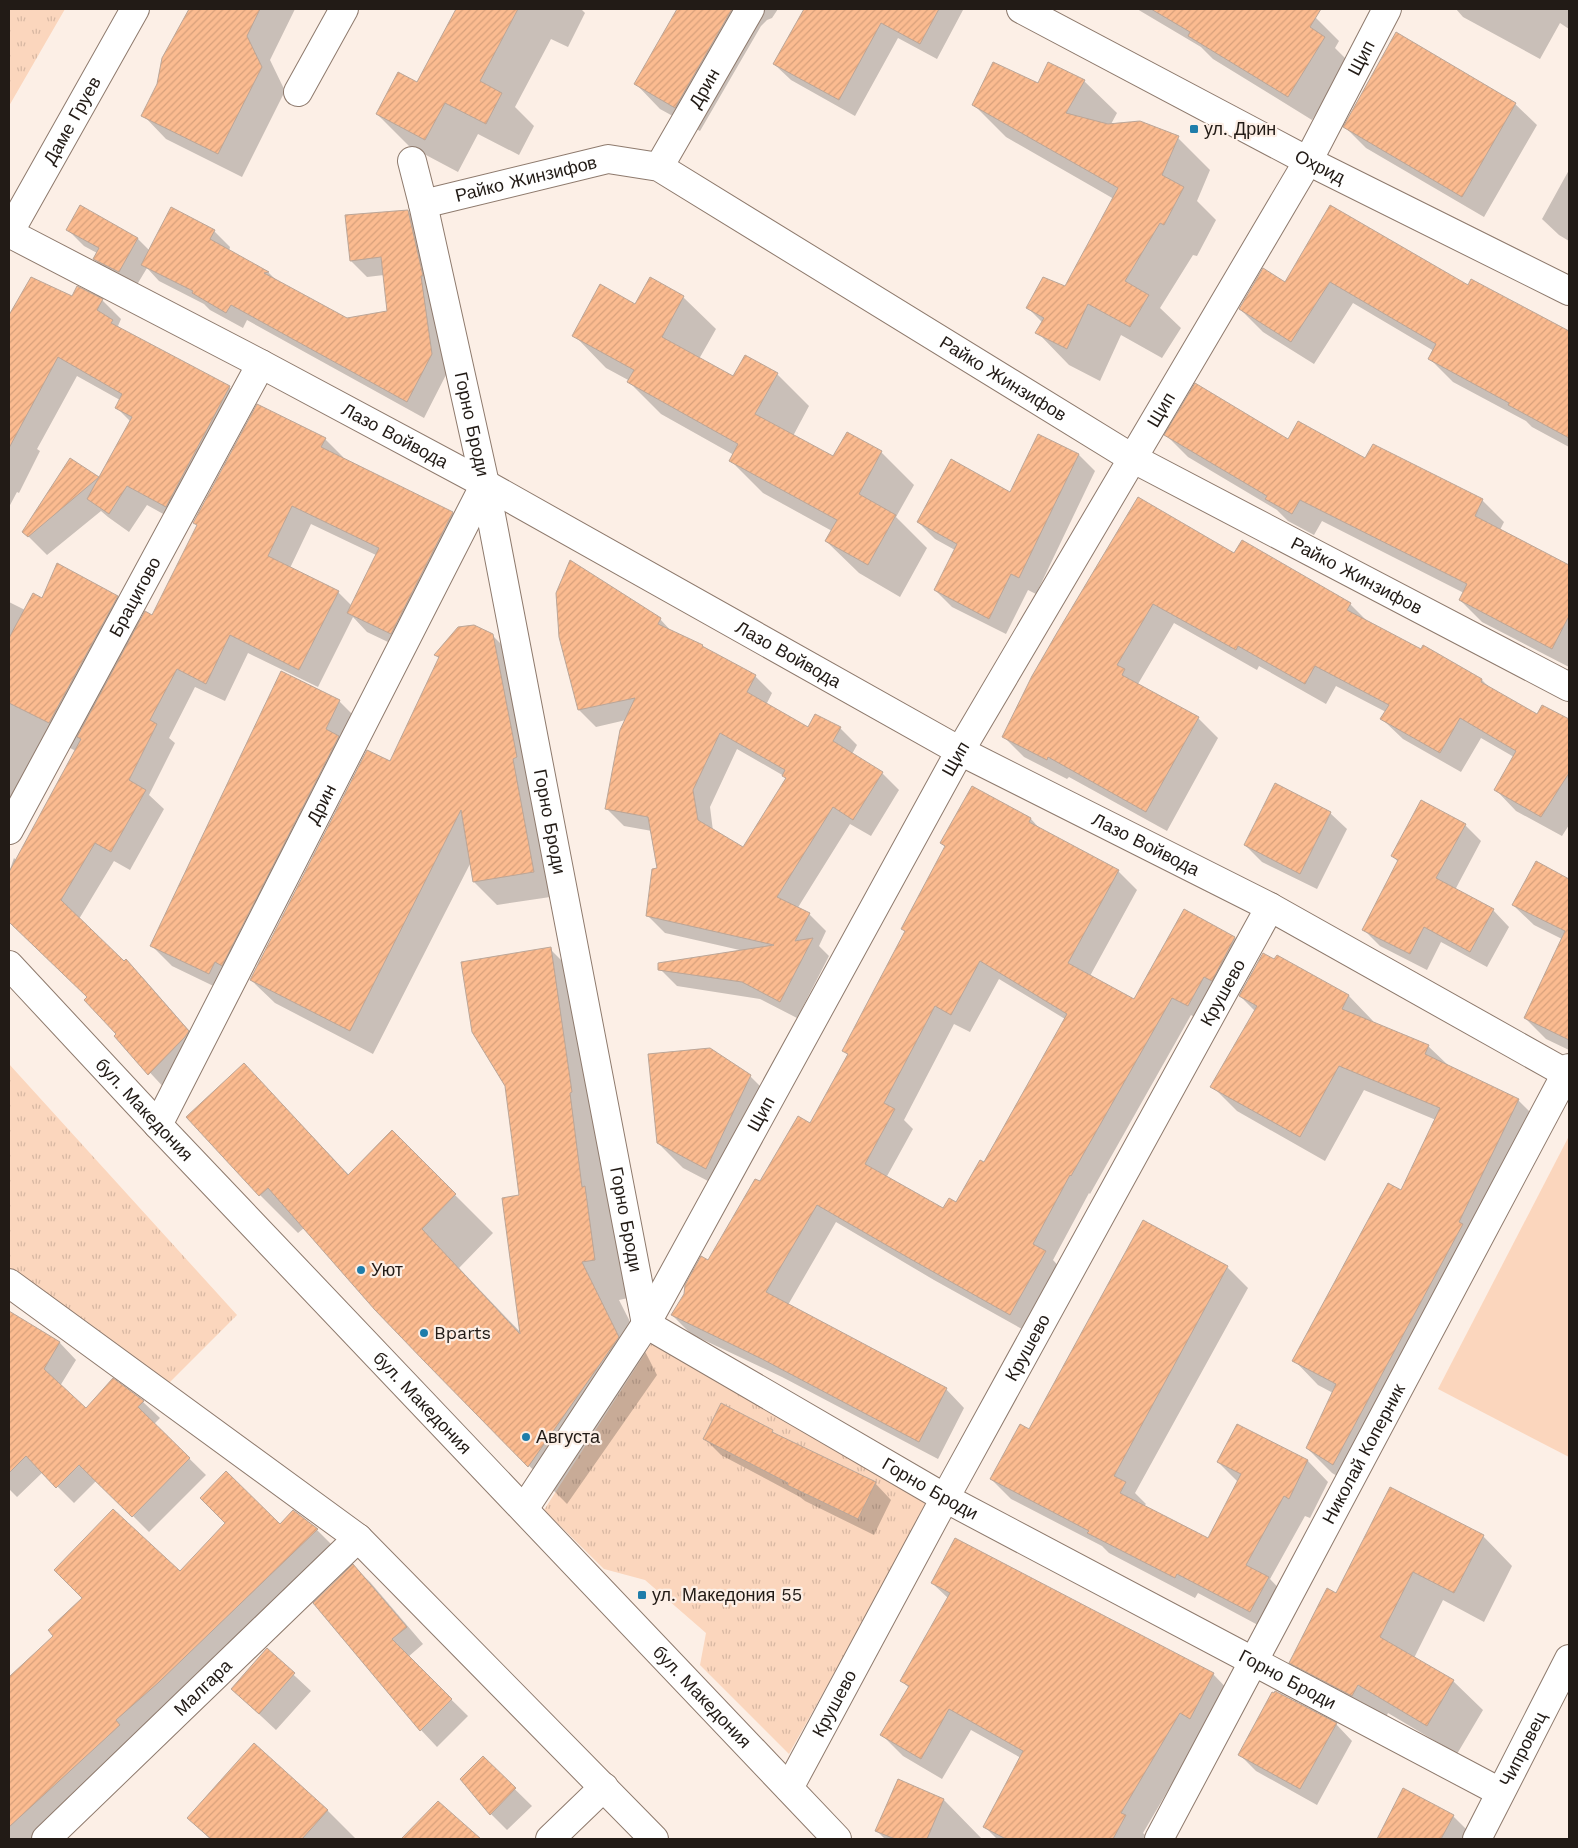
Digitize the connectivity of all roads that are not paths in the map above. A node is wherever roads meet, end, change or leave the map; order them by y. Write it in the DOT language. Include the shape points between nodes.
graph roads {
  1 [pos="135,9"];
  2 [pos="344,9"];
  3 [pos="750,9"];
  4 [pos="1020,9"];
  5 [pos="1387,9"];
  6 [pos="298,92"];
  7 [pos="412,161"];
  8 [pos="1308,161"];
  9 [pos="659,166"];
  10 [pos="423,204"];
  11 [pos="9,233"];
  12 [pos="1569,291"];
  13 [pos="260,364"];
  14 [pos="1132,458"];
  15 [pos="485,484"];
  16 [pos="1569,687"];
  17 [pos="960,751"];
  18 [pos="9,830"];
  19 [pos="1270,907"];
  20 [pos="9,965"];
  21 [pos="1568,1072"];
  22 [pos="158,1124"];
  23 [pos="9,1283"];
  24 [pos="646,1324"];
  25 [pos="945,1498"];
  26 [pos="524,1509"];
  27 [pos="358,1538"];
  28 [pos="1569,1659"];
  29 [pos="1254,1662"];
  30 [pos="604,1787"];
  31 [pos="789,1788"];
  32 [pos="1500,1792"];
  33 [pos="46,1839"];
  34 [pos="550,1839"];
  35 [pos="654,1839"];
  36 [pos="838,1839"];
  37 [pos="1159,1839"];
  38 [pos="1477,1839"];
  1 -- 11 [label="street, Даме Груев"];
  2 -- 6 [label="street"];
  3 -- 9 [label="street, Дрин"];
  4 -- 8 [label="street, Охрид"];
  5 -- 8 [label="street, Щип"];
  7 -- 10 [label="street, Горно Броди"];
  8 -- 12 [label="street, Охрид"];
  8 -- 14 [label="street, Щип"];
  9 -- 10 [label="street, Райко Жинзифов" via="608,159"];
  9 -- 14 [label="street, Райко Жинзифов"];
  10 -- 15 [label="street, Горно Броди"];
  11 -- 13 [label="street, Лазо Войвода"];
  13 -- 15 [label="street, Лазо Войвода"];
  13 -- 18 [label="street, Брацигово"];
  14 -- 16 [label="street, Райко Жинзифов"];
  14 -- 17 [label="street, Щип"];
  15 -- 17 [label="street, Лазо Войвода"];
  15 -- 22 [label="street, Дрин"];
  15 -- 24 [label="street, Горно Броди"];
  17 -- 19 [label="street, Лазо Войвода"];
  17 -- 24 [label="street, Щип"];
  19 -- 21 [label="street, Лазо Войвода"];
  19 -- 25 [label="street, Крушево"];
  20 -- 22 [label="street, бул. Македония"];
  21 -- 29 [label="street, Николай Коперник"];
  22 -- 26 [label="street, бул. Македония"];
  23 -- 27 [label="street"];
  24 -- 25 [label="street, Горно Броди"];
  24 -- 26 [label="street, Щип"];
  25 -- 29 [label="street, Горно Броди"];
  25 -- 31 [label="street, Крушево"];
  26 -- 31 [label="street, бул. Македония"];
  27 -- 30 [label="street"];
  27 -- 33 [label="street, Малгара"];
  28 -- 32 [label="street, Чипровец"];
  29 -- 32 [label="street, Горно Броди"];
  29 -- 37 [label="street, Николай Коперник"];
  30 -- 34 [label="street"];
  30 -- 35 [label="street"];
  31 -- 36 [label="street, бул. Македония"];
  32 -- 38 [label="street, Чипровец"];
}
